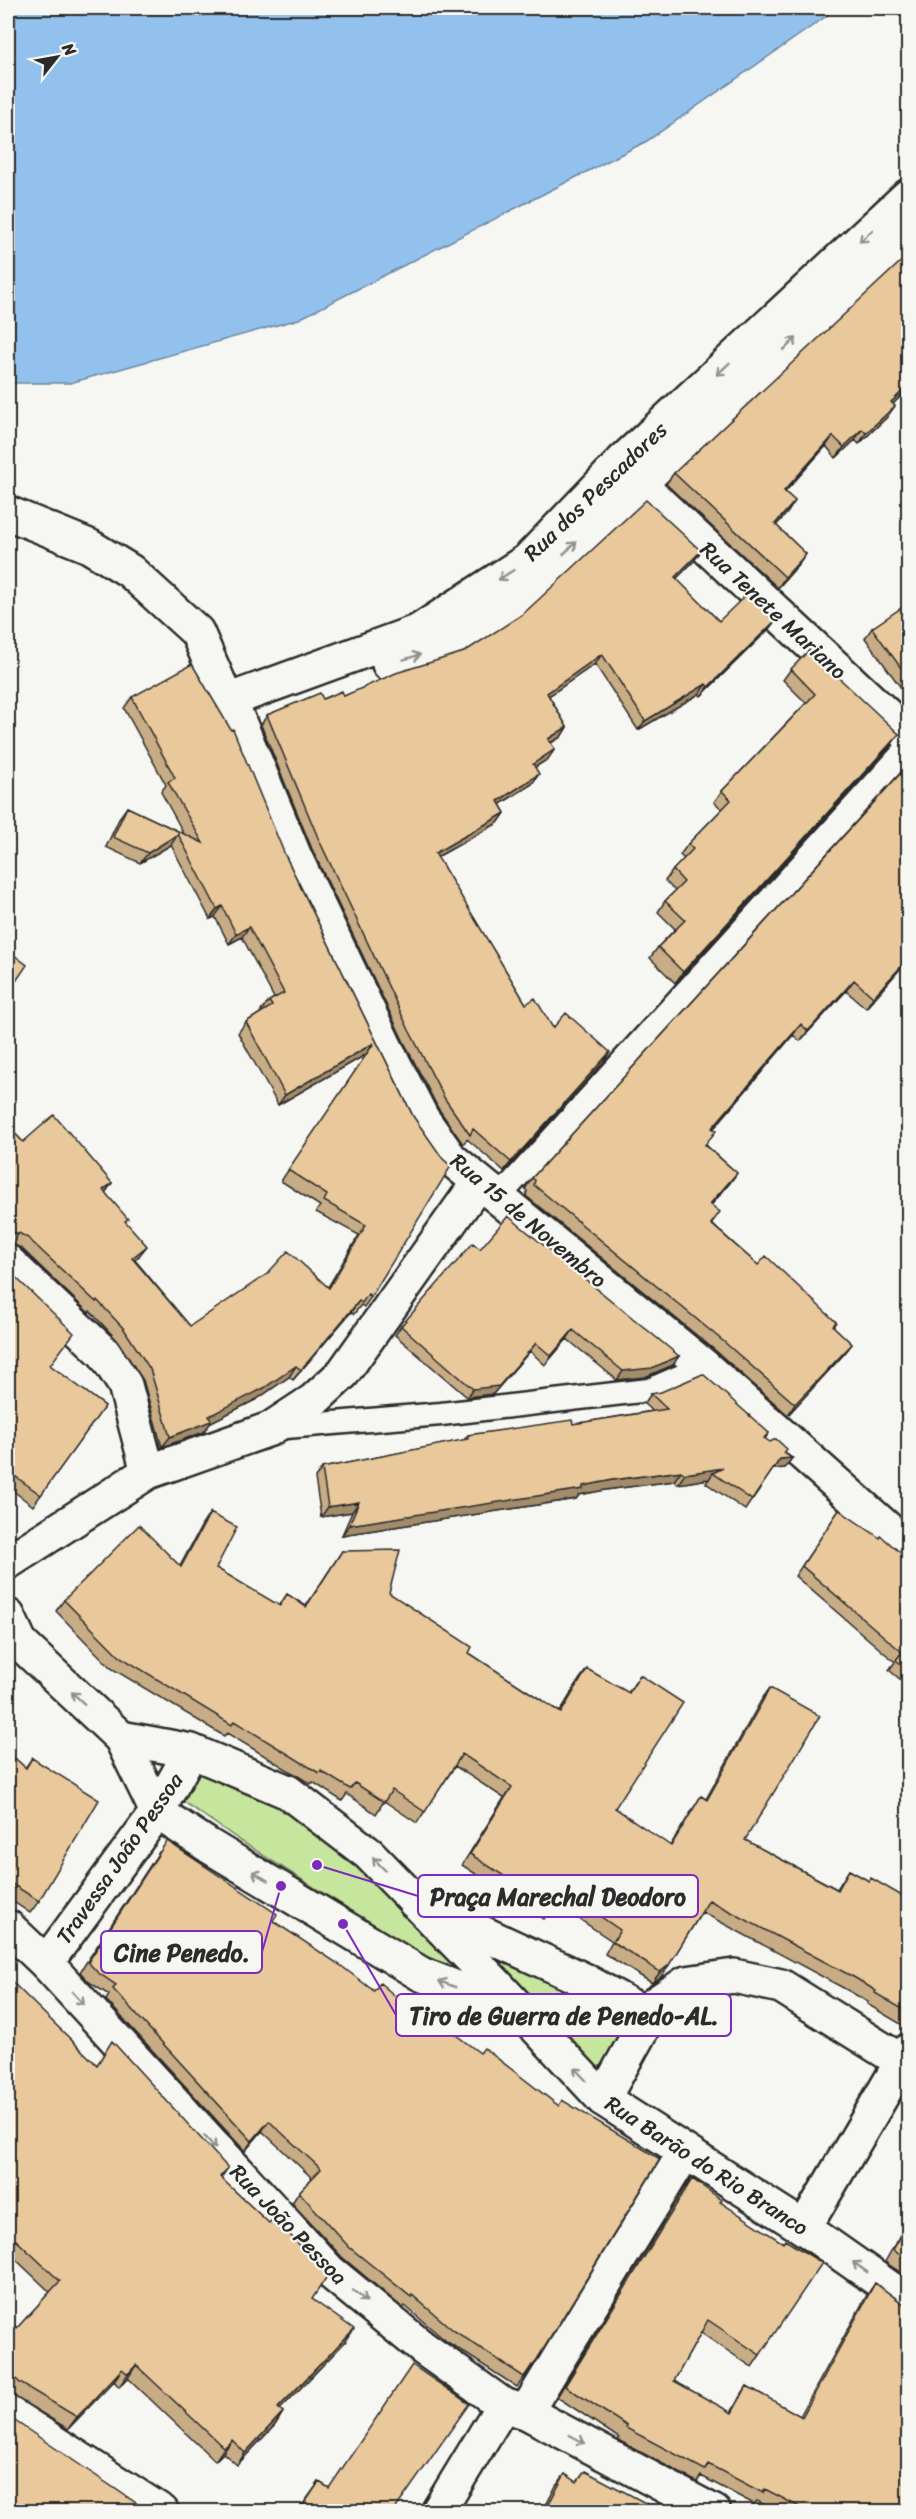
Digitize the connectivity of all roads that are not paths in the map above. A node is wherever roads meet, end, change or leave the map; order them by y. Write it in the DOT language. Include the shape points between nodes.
graph roads {
  1 [pos="909,196"];
  2 [pos="909,233"];
  3 [pos="639,484"];
  4 [pos="8,513"];
  5 [pos="232,709"];
  6 [pos="909,735"];
  7 [pos="909,747"];
  8 [pos="489,1190"];
  9 [pos="8,1262"];
  10 [pos="704,1366"];
  11 [pos="270,1429"];
  12 [pos="148,1472"];
  13 [pos="909,1547"];
  14 [pos="8,1562"];
  15 [pos="8,1616"];
  16 [pos="121,1738"];
  17 [pos="191,1751"];
  18 [pos="157,1812"];
  19 [pos="415,1901"];
  20 [pos="8,1927"];
  21 [pos="46,1963"];
  22 [pos="521,2013"];
  23 [pos="649,2016"];
  24 [pos="905,2056"];
  25 [pos="603,2099"];
  26 [pos="685,2152"];
  27 [pos="804,2228"];
  28 [pos="909,2301"];
  29 [pos="514,2409"];
  30 [pos="8,2413"];
  31 [pos="123,2502"];
  32 [pos="162,2511"];
  33 [pos="438,2511"];
  34 [pos="714,2511"];
  1 -- 5 [label="street, Rua dos Pescadores, one-way" via="624,460 528,560 419,631"];
  3 -- 2 [label="street, Rua dos Pescadores, one-way"];
  5 -- 3 [label="street, Rua dos Pescadores, one-way" via="447,646 504,609"];
  3 -- 6 [label="street, Rua Tenete Mariano"];
  4 -- 5 [label="street, Rua 15 de Novembro" via="89,546 130,571 197,632"];
  5 -- 8 [label="street, Rua 15 de Novembro" via="295,857 417,1108 451,1159"];
  7 -- 8 [label="lane"];
  8 -- 10 [label="street, Rua 15 de Novembro"];
  8 -- 11 [label="street" via="343,1373 314,1401"];
  9 -- 12 [label="street" via="104,1353 125,1385"];
  10 -- 11 [label="lane" via="649,1390"];
  10 -- 13 [label="street, Rua 15 de Novembro"];
  11 -- 12 [label="street"];
  12 -- 14 [label="street"];
  16 -- 15 [label="street, one-way" via="21,1644"];
  16 -- 17 [label="street, Rua Barão do Rio Branco"];
  16 -- 18 [label="street"];
  17 -- 18 [label="street, Travessa João Pessoa"];
  19 -- 17 [label="street, Rua Barão do Rio Branco, one-way" via="369,1854 288,1791"];
  18 -- 21 [label="street, Travessa João Pessoa"];
  22 -- 18 [label="street, Rua Barão do Rio Branco, one-way" via="421,1974"];
  19 -- 22 [label="street, Rua Barão do Rio Branco"];
  19 -- 23 [label="street" via="582,1979"];
  20 -- 21 [label="street, Rua João Pessoa"];
  21 -- 29 [label="street, Rua João Pessoa, one-way" via="329,2271 423,2348"];
  25 -- 22 [label="street, Rua Barão do Rio Branco, one-way"];
  23 -- 24 [label="street" via="657,2003 686,1983 734,1976 781,1986"];
  23 -- 25 [label="street"];
  24 -- 27 [label="street"];
  25 -- 26 [label="street, Rua Barão do Rio Branco"];
  26 -- 27 [label="street, Rua Barão do Rio Branco"];
  26 -- 29 [label="street"];
  28 -- 27 [label="street, Rua Barão do Rio Branco, one-way"];
  29 -- 33 [label="street"];
  29 -- 34 [label="street, Rua João Pessoa, one-way"];
  30 -- 31 [label="street"];
  31 -- 32 [label="street"];
}
